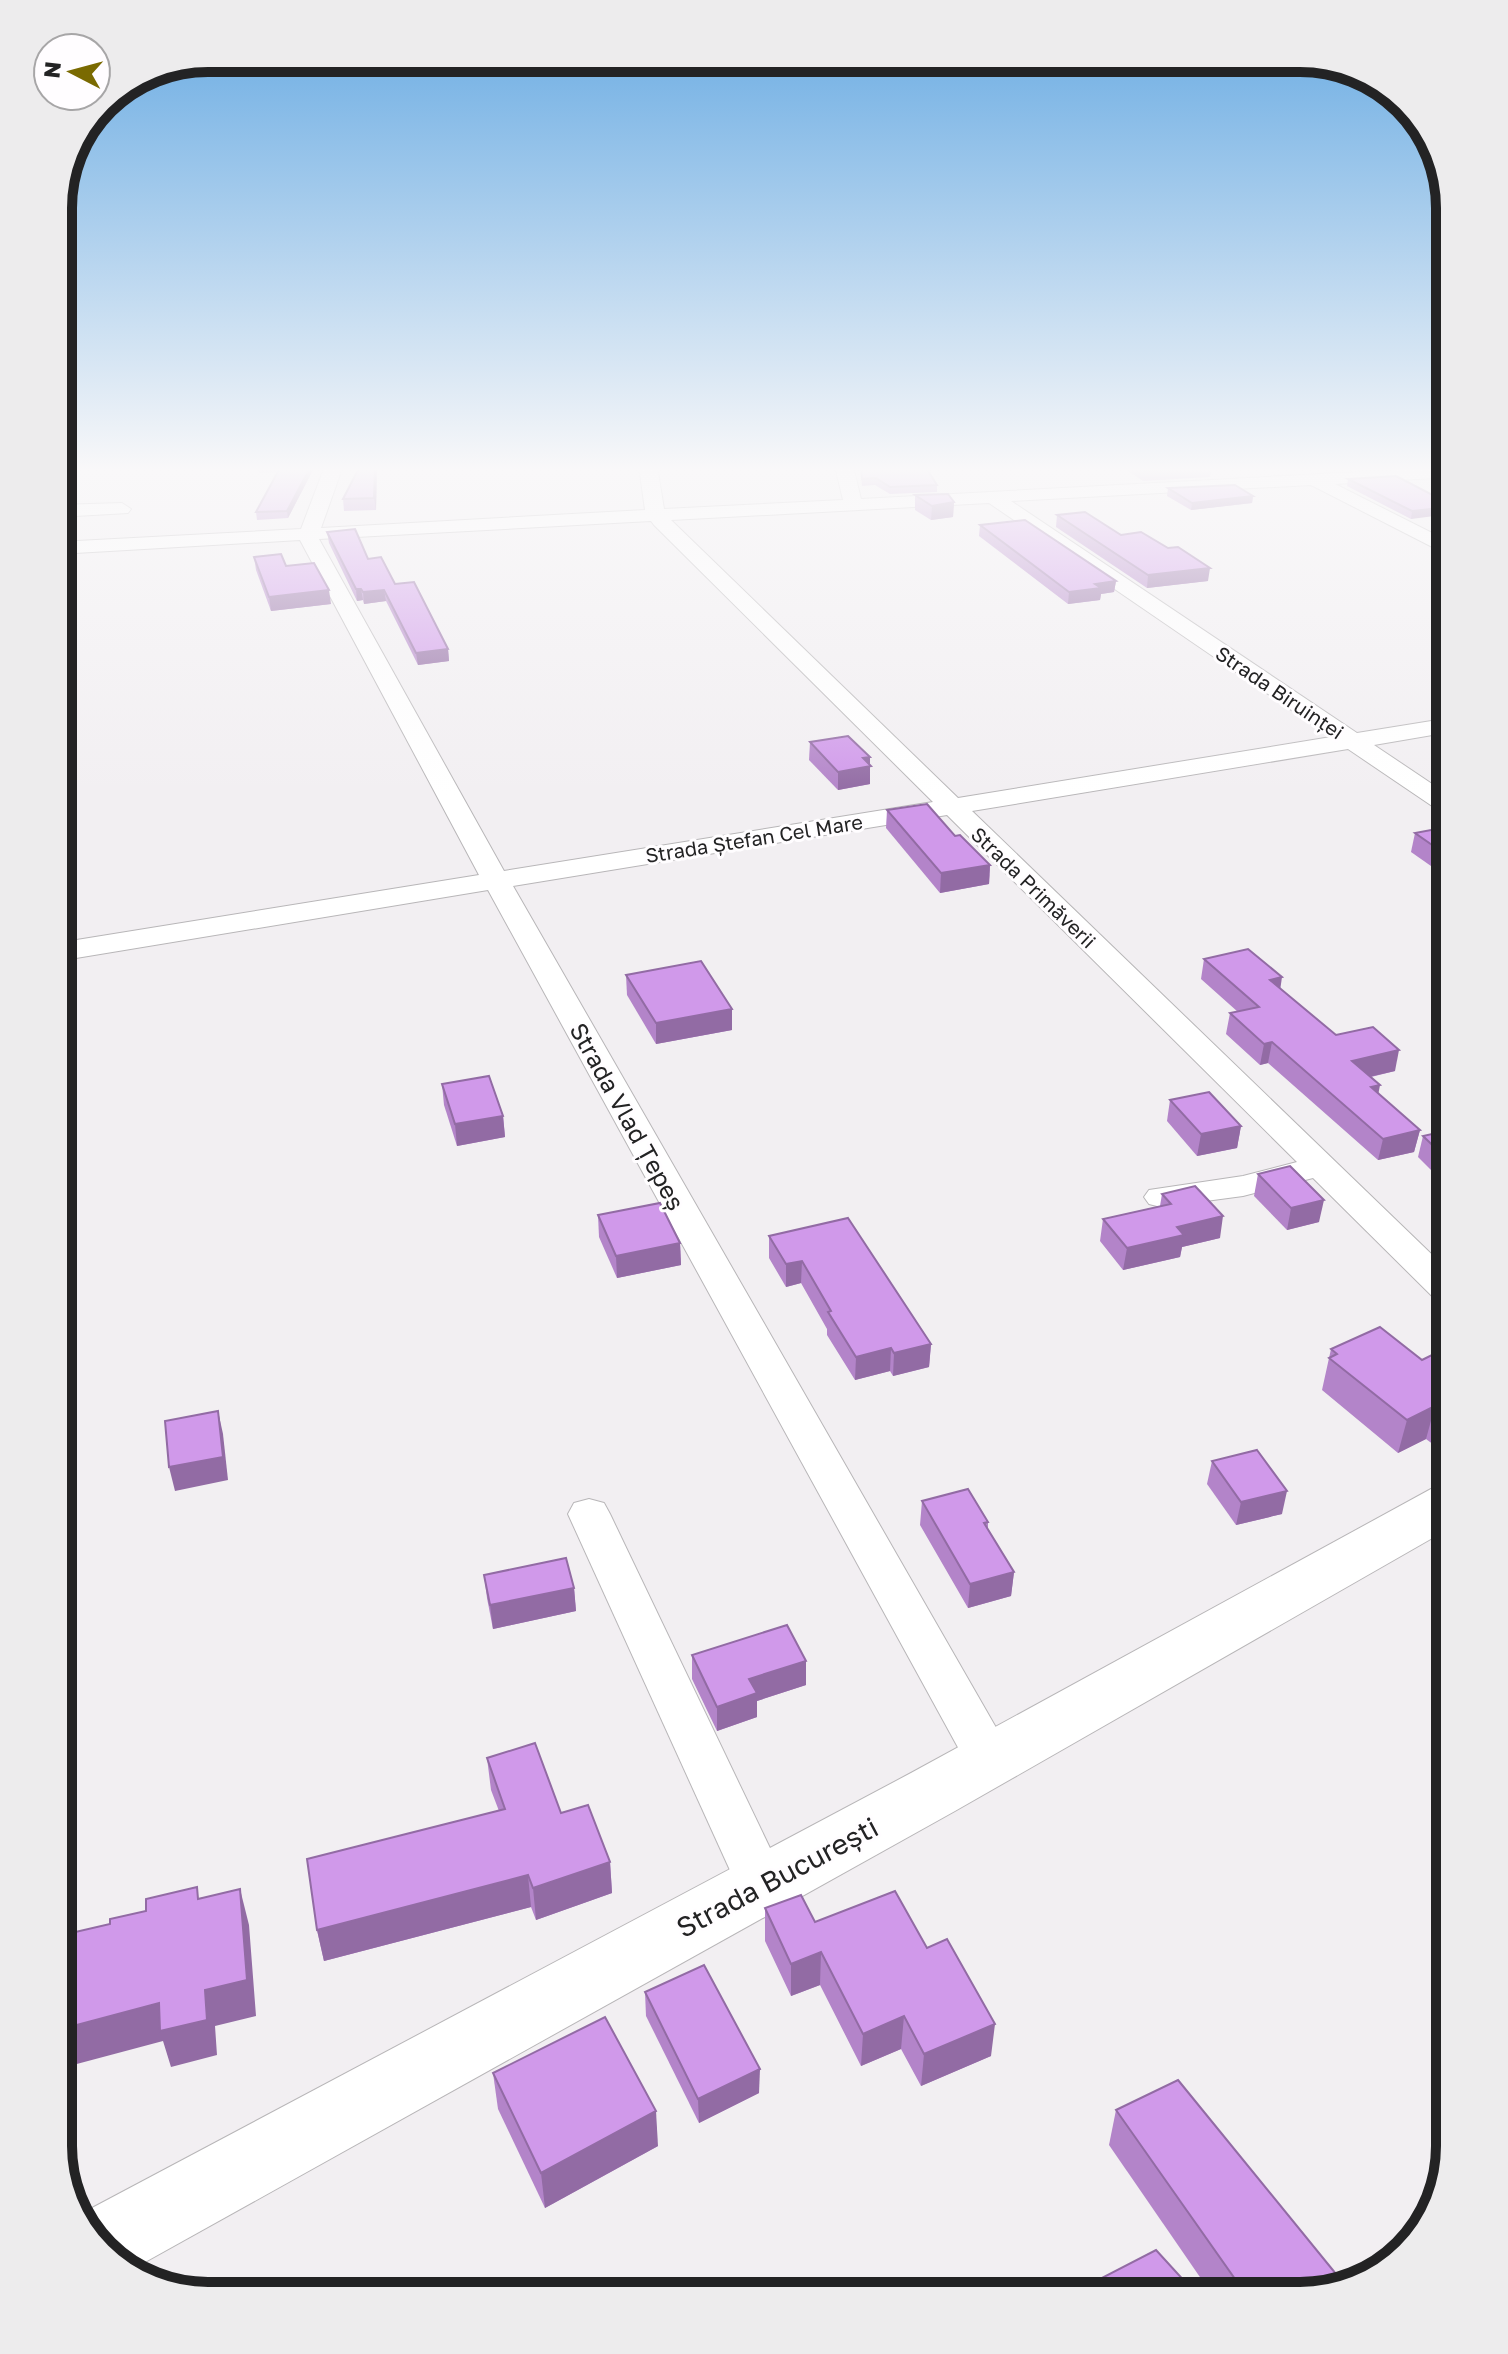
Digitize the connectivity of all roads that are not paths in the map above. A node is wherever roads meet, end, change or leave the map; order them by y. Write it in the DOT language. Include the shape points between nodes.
graph roads {
  1 [pos="329,576"];
  2 [pos="717,576"];
  3 [pos="1109,576"];
  4 [pos="1436,727"];
  5 [pos="1353,742"];
  6 [pos="1436,798"];
  7 [pos="951,807"];
  8 [pos="497,880"];
  9 [pos="72,950"];
  10 [pos="1322,1166"];
  11 [pos="1161,1197"];
  12 [pos="1436,1279"];
  13 [pos="1436,1511"];
  14 [pos="589,1514"];
  15 [pos="989,1759"];
  16 [pos="762,1885"];
  17 [pos="110,2240"];
  1 -- 8 [label="street, Strada Vlad Țepeș"];
  2 -- 7 [label="street, Strada Primăverii"];
  3 -- 5 [label="street, Strada Biruinței"];
  4 -- 5 [label="street, Strada Ștefan Cel Mare"];
  5 -- 6 [label="street, Strada Biruinței"];
  5 -- 7 [label="street, Strada Ștefan Cel Mare"];
  7 -- 8 [label="street, Strada Ștefan Cel Mare"];
  7 -- 10 [label="street, Strada Primăverii"];
  8 -- 9 [label="street, Strada Ștefan Cel Mare"];
  8 -- 15 [label="street, Strada Vlad Țepeș"];
  10 -- 11 [label="street" via="1243,1186"];
  10 -- 12 [label="street, Strada Primăverii"];
  13 -- 15 [label="main road, Strada București"];
  14 -- 16 [label="street"];
  15 -- 16 [label="main road, Strada București"];
  16 -- 17 [label="main road, Strada București"];
}
